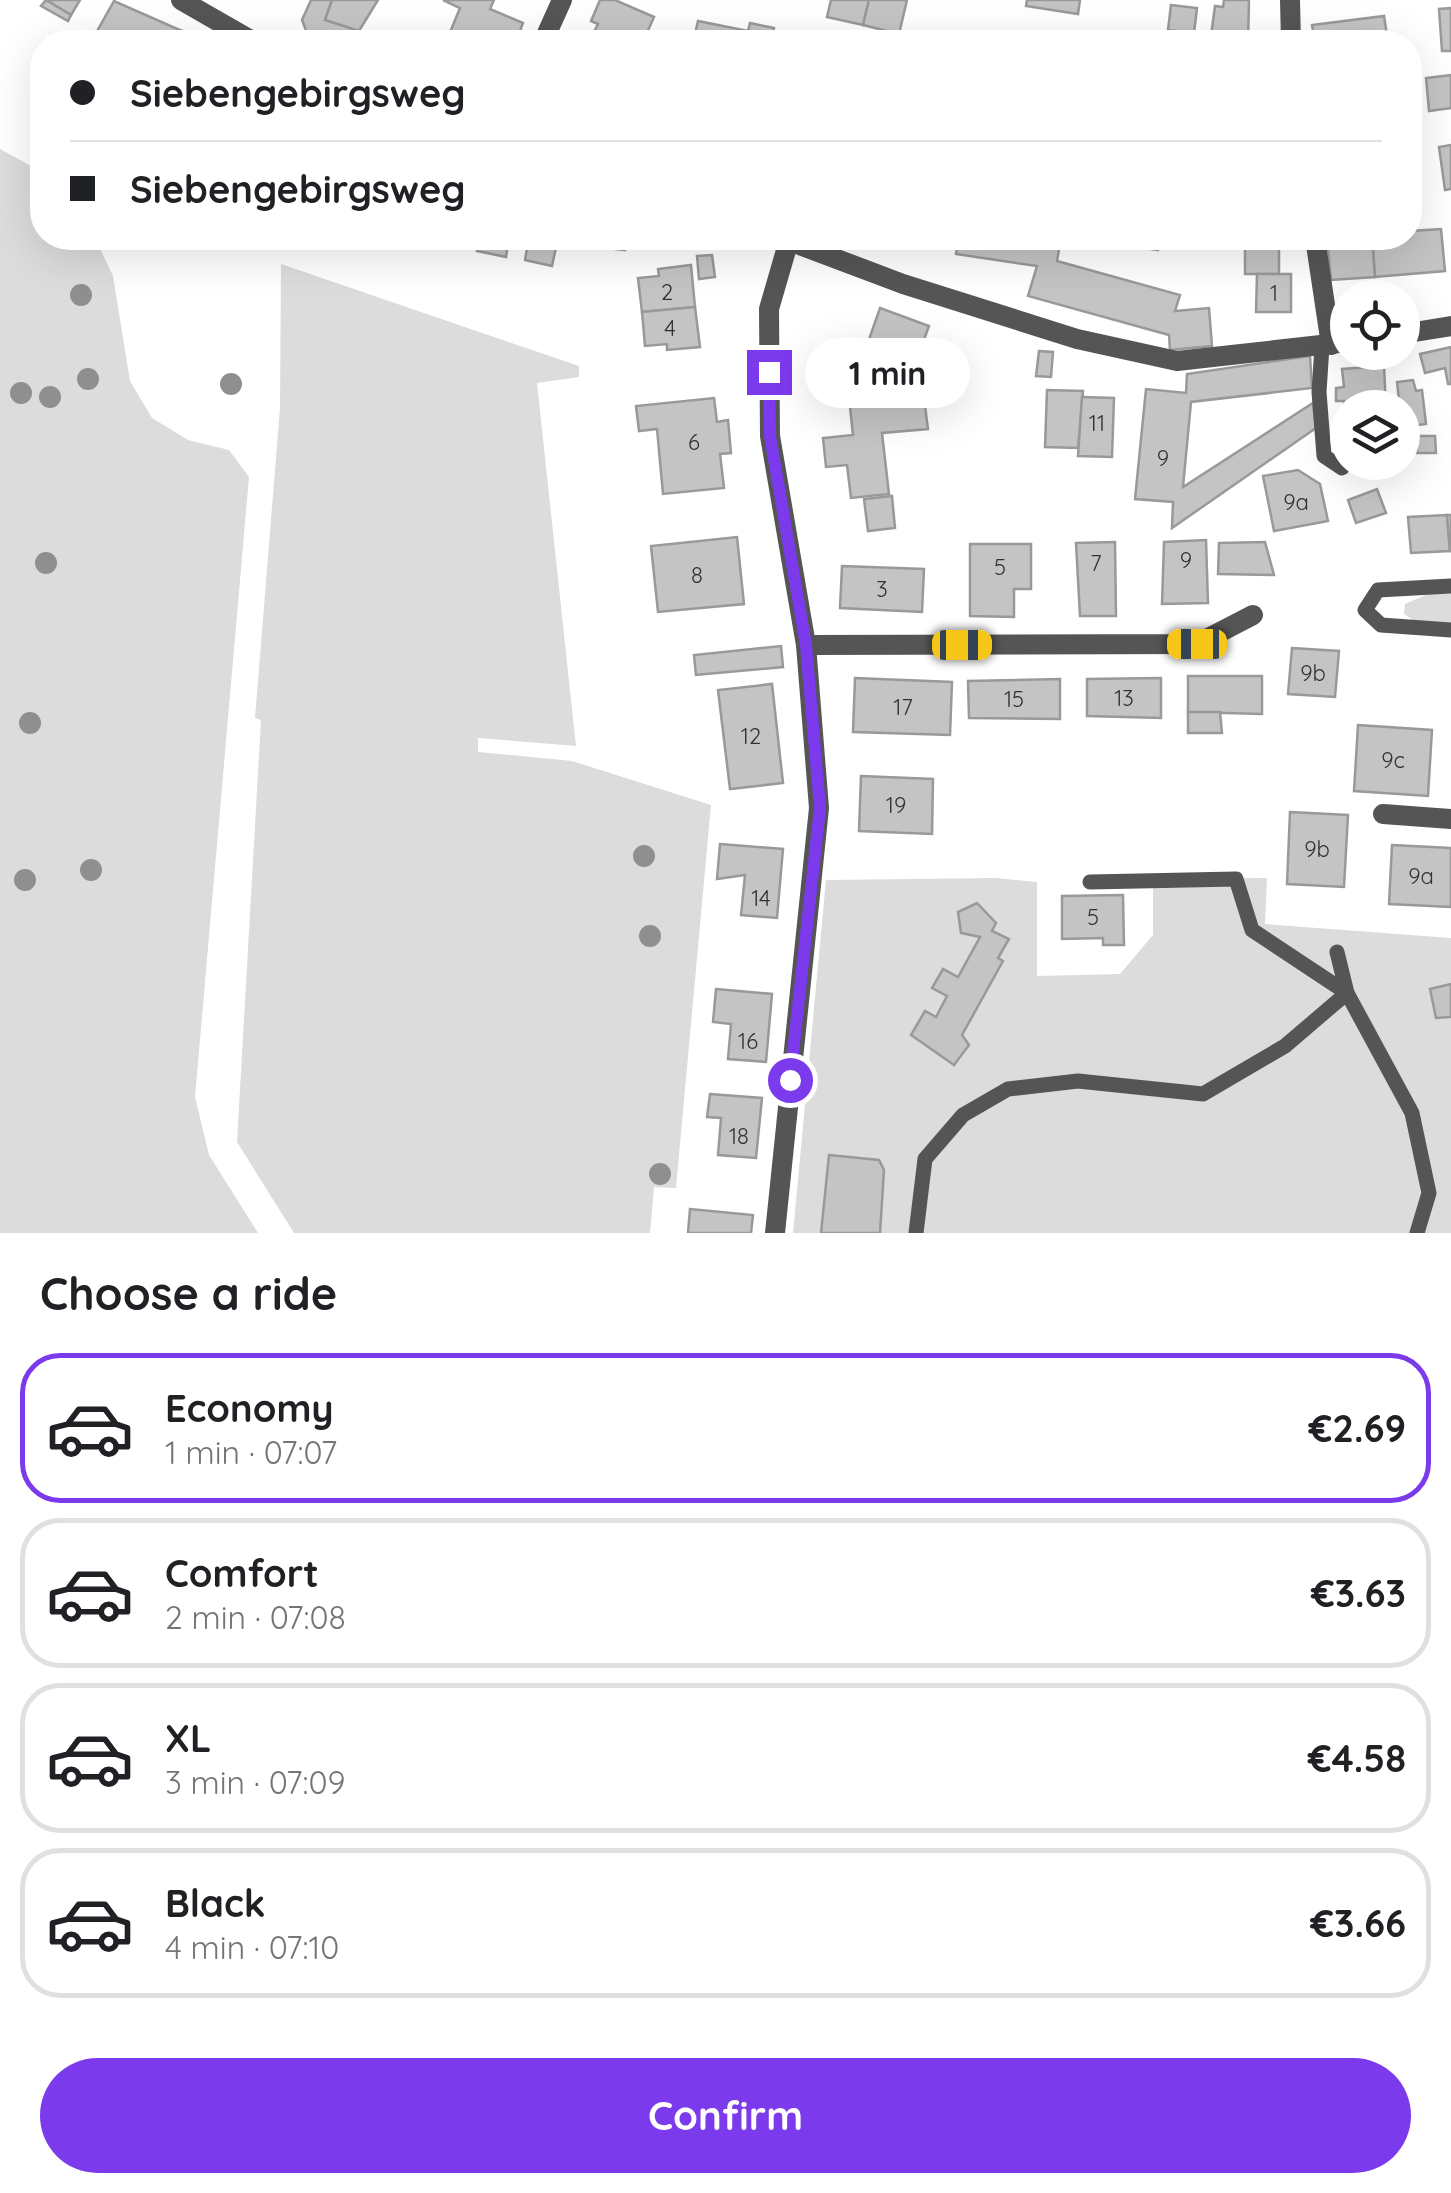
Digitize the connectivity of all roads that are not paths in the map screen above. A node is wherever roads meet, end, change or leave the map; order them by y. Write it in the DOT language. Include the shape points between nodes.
graph roads {
  1 [pos="181,0"];
  2 [pos="562,0"];
  3 [pos="1290,0"];
  4 [pos="233,30"];
  5 [pos="548,30"];
  6 [pos="1291,30"];
  7 [pos="782,250"];
  8 [pos="814,250"];
  9 [pos="1317,250"];
  10 [pos="1330,322"];
  11 [pos="1451,326"];
  12 [pos="1420,331"];
  13 [pos="1330,344"];
  14 [pos="1330,357"];
  15 [pos="1330,460"];
  16 [pos="1451,586"];
  17 [pos="1253,615"];
  18 [pos="1451,630"];
  19 [pos="806,645"];
  20 [pos="1384,814"];
  21 [pos="1451,820"];
  22 [pos="1090,882"];
  23 [pos="1337,952"];
  24 [pos="1347,993"];
  25 [pos="775,1233"];
  26 [pos="916,1233"];
  27 [pos="1417,1233"];
  1 -- 4 [label="street"];
  2 -- 5 [label="street"];
  3 -- 6 [label="street"];
  7 -- 19 [label="street" via="768,308 770,436"];
  8 -- 13 [label="street" via="1077,339 1177,360"];
  9 -- 10 [label="street"];
  11 -- 12 [label="street"];
  14 -- 15 [label="lane" via="1319,392 1324,456"];
  16 -- 18 [label="lane" via="1378,590 1364,610 1381,625"];
  17 -- 19 [label="street" via="1197,644"];
  19 -- 25 [label="street" via="820,808"];
  20 -- 21 [label="street"];
  22 -- 24 [label="lane" via="1236,879 1252,930"];
  23 -- 24 [label="lane"];
  24 -- 26 [label="lane" via="1284,1046 1203,1094 1078,1081 1008,1089 963,1115 925,1159"];
  24 -- 27 [label="lane" via="1412,1113 1429,1193"];
}
